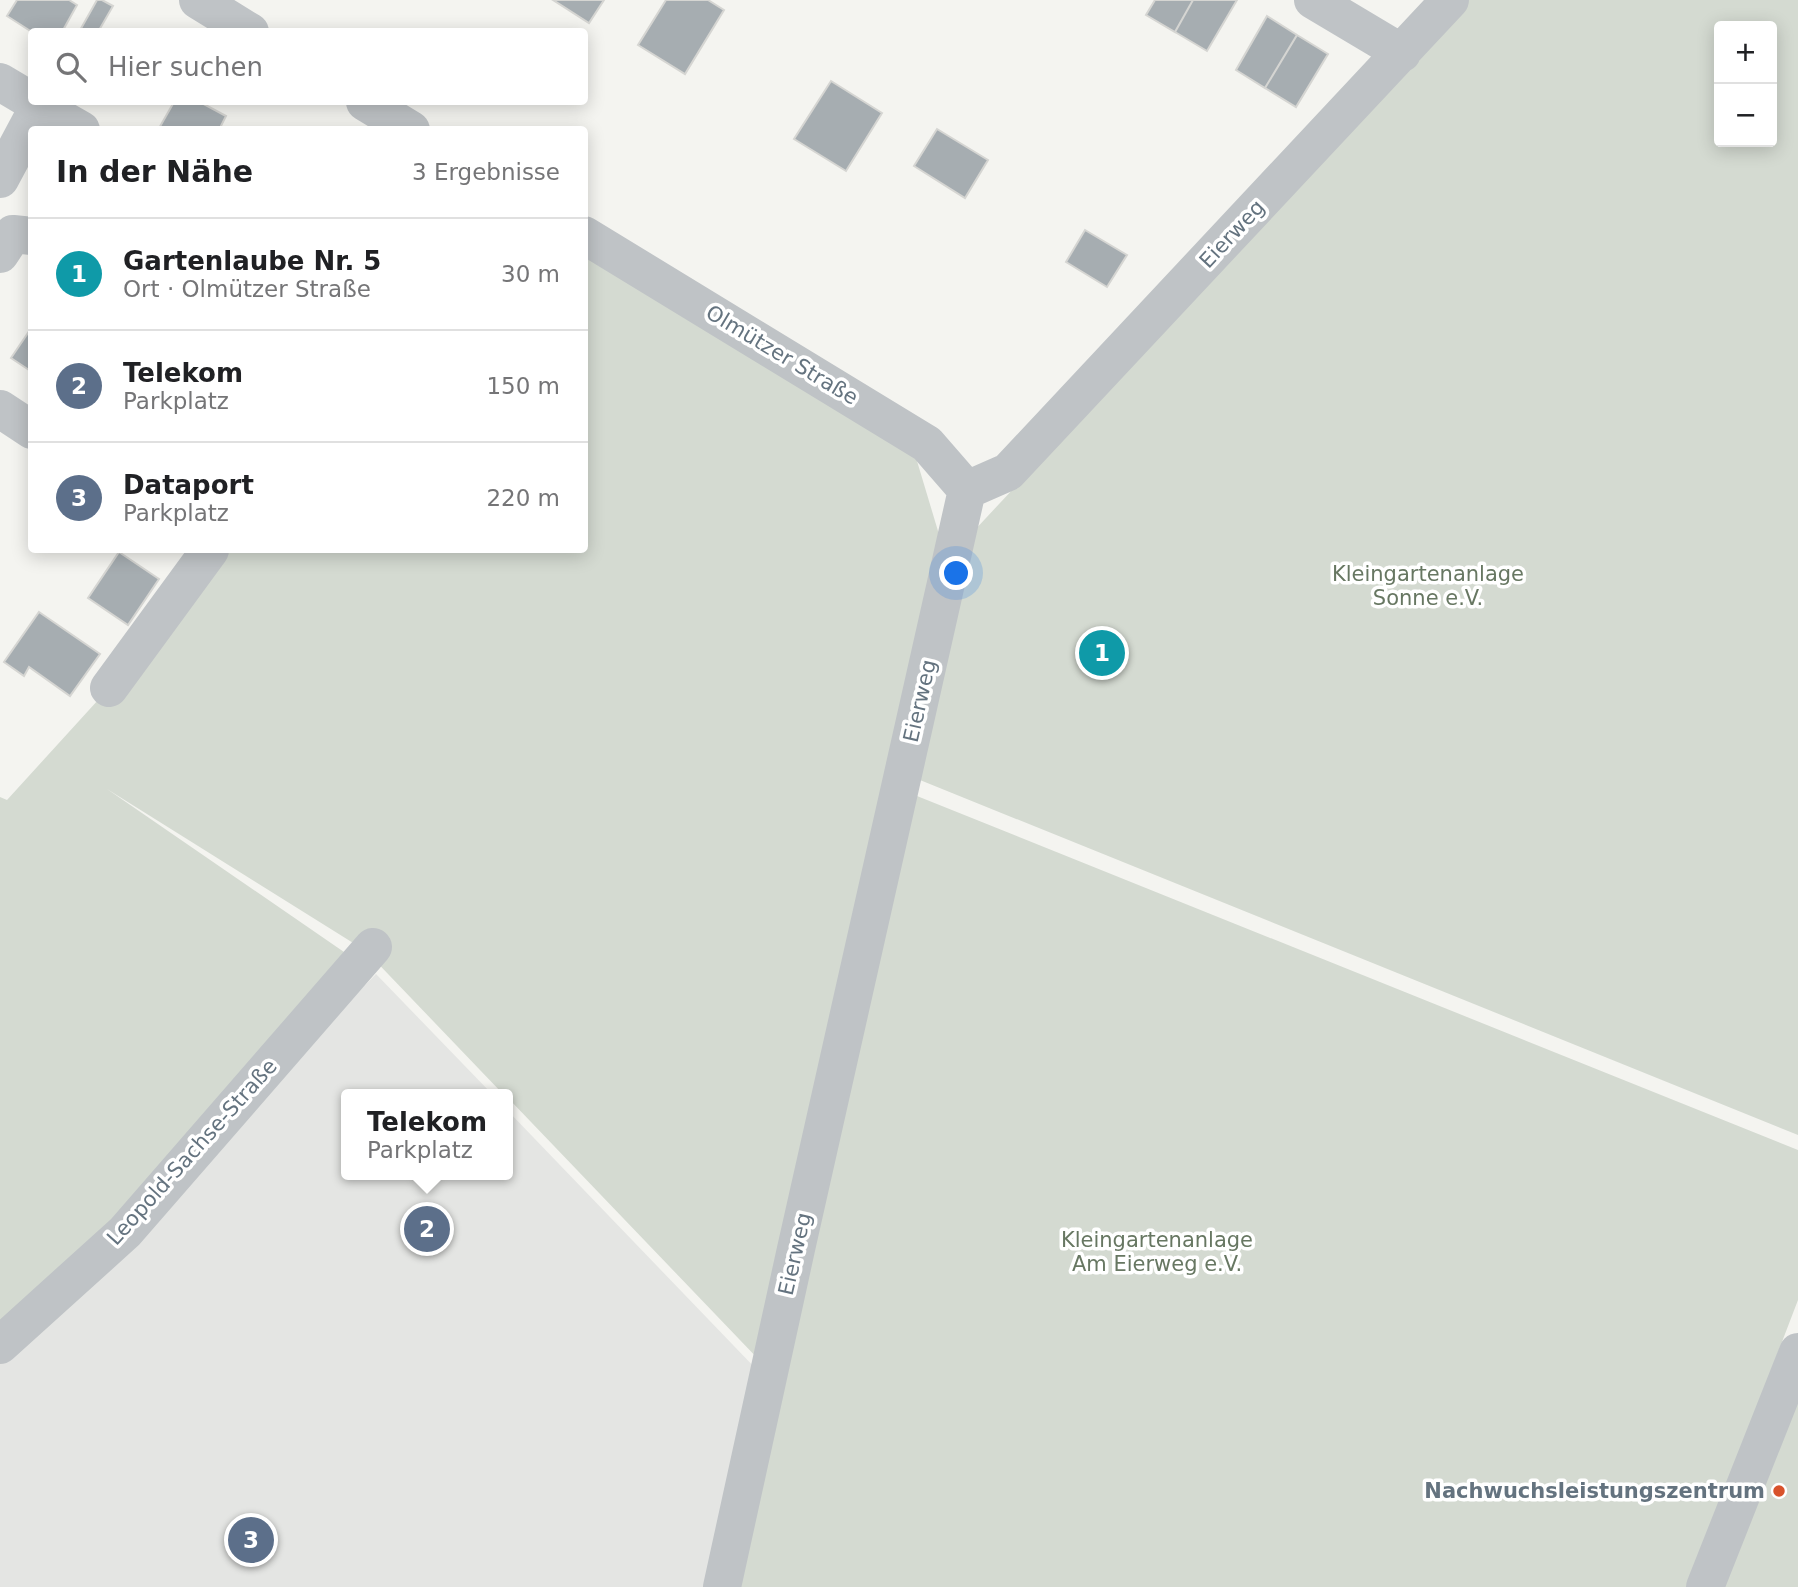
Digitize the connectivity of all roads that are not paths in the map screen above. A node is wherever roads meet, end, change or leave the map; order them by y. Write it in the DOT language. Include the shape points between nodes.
graph roads {
  1 [pos="198,0"];
  2 [pos="1313,0"];
  3 [pos="1450,0"];
  4 [pos="244,28"];
  5 [pos="1402,53"];
  6 [pos="0,82"];
  7 [pos="28,99"];
  8 [pos="33,105"];
  9 [pos="37,105"];
  10 [pos="370,105"];
  11 [pos="74,126"];
  12 [pos="404,126"];
  13 [pos="0,179"];
  14 [pos="588,237"];
  15 [pos="0,409"];
  16 [pos="28,427"];
  17 [pos="967,490"];
  18 [pos="208,553"];
  19 [pos="109,688"];
  20 [pos="373,947"];
  21 [pos="0,1345"];
  22 [pos="1798,1352"];
  23 [pos="722,1587"];
  24 [pos="1705,1587"];
  1 -- 4 [label="street"];
  2 -- 5 [label="street"];
  3 -- 5 [label="street, Eierweg"];
  5 -- 17 [label="street, Eierweg" via="1009,472"];
  6 -- 7 [label="street"];
  8 -- 13 [label="street"];
  9 -- 11 [label="street"];
  10 -- 12 [label="street"];
  14 -- 17 [label="street, Olmützer Straße" via="927,444"];
  15 -- 16 [label="street"];
  17 -- 23 [label="street, Eierweg"];
  18 -- 19 [label="street"];
  20 -- 21 [label="street, Leopold-Sachse-Straße" via="125,1232"];
  22 -- 24 [label="street"];
}
